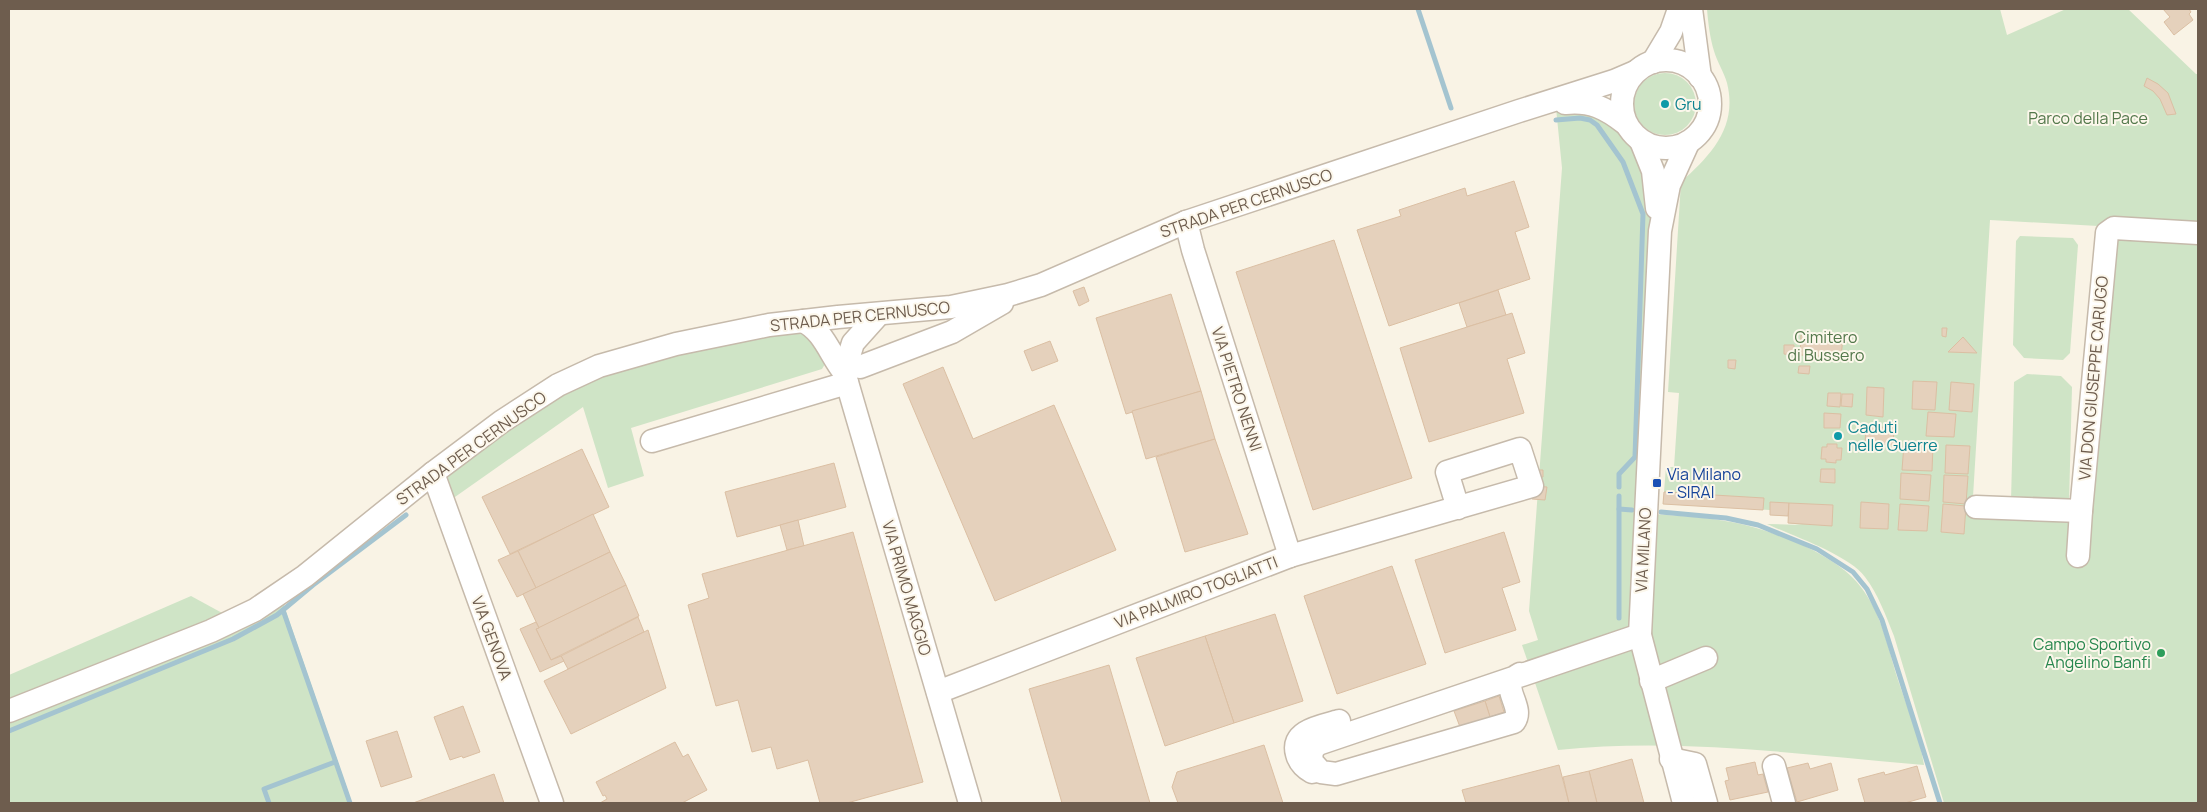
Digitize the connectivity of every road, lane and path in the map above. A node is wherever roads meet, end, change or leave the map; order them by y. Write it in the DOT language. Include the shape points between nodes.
graph roads {
  1 [pos="1679,9"];
  2 [pos="1691,9"];
  3 [pos="1644,67"];
  4 [pos="1700,77"];
  5 [pos="1534,106"];
  6 [pos="1626,124"];
  7 [pos="1641,141"];
  8 [pos="1688,143"];
  9 [pos="1186,222"];
  10 [pos="1660,231"];
  11 [pos="2198,233"];
  12 [pos="1024,290"];
  13 [pos="879,314"];
  14 [pos="838,317"];
  15 [pos="802,321"];
  16 [pos="853,343"];
  17 [pos="830,351"];
  18 [pos="850,374"];
  19 [pos="652,441"];
  20 [pos="433,473"];
  21 [pos="1976,506"];
  22 [pos="1458,508"];
  23 [pos="2081,511"];
  24 [pos="1290,556"];
  25 [pos="2078,556"];
  26 [pos="1640,635"];
  27 [pos="1706,658"];
  28 [pos="1517,675"];
  29 [pos="1651,680"];
  30 [pos="938,692"];
  31 [pos="9,711"];
  32 [pos="1672,759"];
  33 [pos="1774,766"];
  34 [pos="552,803"];
  35 [pos="970,803"];
  36 [pos="1684,803"];
  37 [pos="1706,803"];
  38 [pos="1784,803"];
  1 -- 3 [label="street" via="1671,32"];
  2 -- 4 [label="street, VIA MILANO"];
  3 -- 4 [label="street" via="1666,60 1679,62 1689,66"];
  3 -- 5 [label="street, STRADA PER CERNUSCO" via="1614,81"];
  3 -- 6 [label="street" via="1627,82 1622,96"];
  4 -- 8 [label="street, VIA MILANO" via="1708,92 1709,112 1701,131"];
  5 -- 6 [label="street, STRADA PER CERNUSCO" via="1577,102 1593,104 1610,111"];
  5 -- 9 [label="street, STRADA PER CERNUSCO"];
  6 -- 7 [label="street, VIA MILANO"];
  7 -- 8 [label="street, VIA MILANO" via="1664,149"];
  7 -- 10 [label="street, VIA MILANO" via="1654,178"];
  8 -- 10 [label="street, VIA MILANO" via="1669,185"];
  9 -- 12 [label="street, STRADA PER CERNUSCO"];
  9 -- 24 [label="street, VIA PIETRO NENNI"];
  10 -- 26 [label="street, VIA MILANO"];
  11 -- 23 [label="street, VIA DON GIUSEPPE CARUGO" via="2114,228 2107,233"];
  12 -- 13 [label="street, STRADA PER CERNUSCO" via="959,306"];
  12 -- 18 [label="street" via="952,332"];
  13 -- 14 [label="street, STRADA PER CERNUSCO"];
  13 -- 16 [label="street"];
  14 -- 15 [label="street, STRADA PER CERNUSCO"];
  14 -- 16 [label="street" via="849,328"];
  14 -- 17 [label="street" via="830,325"];
  15 -- 17 [label="street, VIA PRIMO MAGGIO" via="813,326"];
  15 -- 20 [label="street, STRADA PER CERNUSCO" via="704,337 599,366 572,377 530,402"];
  16 -- 18 [label="street"];
  17 -- 18 [label="street, VIA PRIMO MAGGIO"];
  18 -- 19 [label="street"];
  18 -- 30 [label="street, VIA PRIMO MAGGIO"];
  20 -- 31 [label="street, STRADA PER CERNUSCO" via="305,576 239,619"];
  20 -- 34 [label="street, VIA GENOVA"];
  21 -- 23 [label="street"];
  22 -- 24 [label="street, VIA PALMIRO TOGLIATTI"];
  23 -- 25 [label="street, VIA DON GIUSEPPE CARUGO"];
  24 -- 30 [label="street, VIA PALMIRO TOGLIATTI"];
  26 -- 28 [label="street"];
  26 -- 29 [label="street, VIA MILANO"];
  27 -- 29 [label="street"];
  28 -- 28 [label="street" via="1486,673 1309,730 1296,743 1298,758 1304,767 1322,776 1336,774 1514,722 1518,715 1510,684"];
  29 -- 32 [label="street, VIA MILANO"];
  30 -- 35 [label="street, VIA PRIMO MAGGIO"];
  32 -- 36 [label="street, VIA MILANO"];
  32 -- 37 [label="street" via="1695,764"];
  33 -- 38 [label="street"];
}
